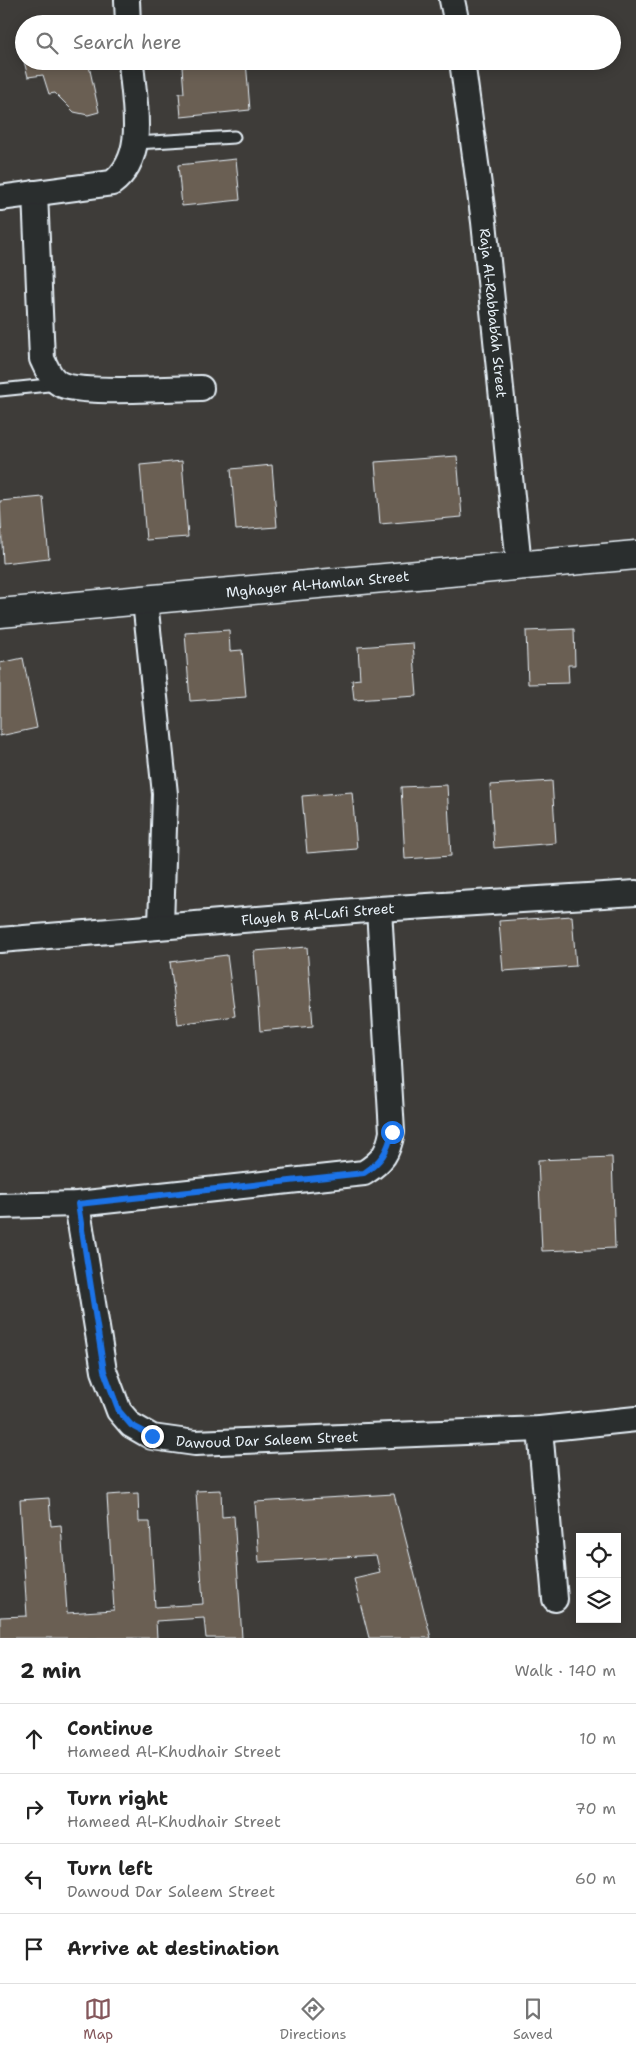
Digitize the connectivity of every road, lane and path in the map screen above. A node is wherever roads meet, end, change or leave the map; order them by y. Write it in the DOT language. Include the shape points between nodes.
graph roads {
  1 [pos="127,0"];
  2 [pos="452,0"];
  3 [pos="128,15"];
  4 [pos="455,15"];
  5 [pos="132,70"];
  6 [pos="463,70"];
  7 [pos="234,137"];
  8 [pos="136,143"];
  9 [pos="35,194"];
  10 [pos="0,198"];
  11 [pos="60,384"];
  12 [pos="201,388"];
  13 [pos="0,390"];
  14 [pos="636,555"];
  15 [pos="519,565"];
  16 [pos="145,601"];
  17 [pos="0,613"];
  18 [pos="636,893"];
  19 [pos="379,909"];
  20 [pos="161,926"];
  21 [pos="0,940"];
  22 [pos="78,1204"];
  23 [pos="0,1206"];
  24 [pos="636,1419"];
  25 [pos="540,1429"];
  26 [pos="555,1600"];
  1 -- 3 [label="street"];
  2 -- 4 [label="street"];
  5 -- 8 [label="street"];
  6 -- 15 [label="street, Raja Al-Rabbab‘ah Street" via="484,222"];
  7 -- 8 [label="lane"];
  8 -- 9 [label="street" via="128,166 112,184"];
  9 -- 10 [label="street"];
  9 -- 11 [label="street" via="42,359 49,374"];
  11 -- 12 [label="street" via="80,389"];
  11 -- 13 [label="lane"];
  14 -- 15 [label="street, Mghayer Al-Hamlan Street"];
  15 -- 16 [label="street, Mghayer Al-Hamlan Street"];
  16 -- 17 [label="street, Mghayer Al-Hamlan Street"];
  16 -- 20 [label="street" via="165,794"];
  18 -- 19 [label="street, Flayeh B Al-Lafi Street"];
  19 -- 20 [label="street, Flayeh B Al-Lafi Street"];
  19 -- 22 [label="street" via="392,1132 389,1147 379,1163 364,1173"];
  20 -- 21 [label="street, Flayeh B Al-Lafi Street"];
  22 -- 23 [label="street"];
  22 -- 25 [label="street, Dawoud Dar Saleem Street" via="104,1371 119,1411 131,1425 152,1436 195,1443"];
  24 -- 25 [label="street, Dawoud Dar Saleem Street"];
  25 -- 26 [label="street"];
}
